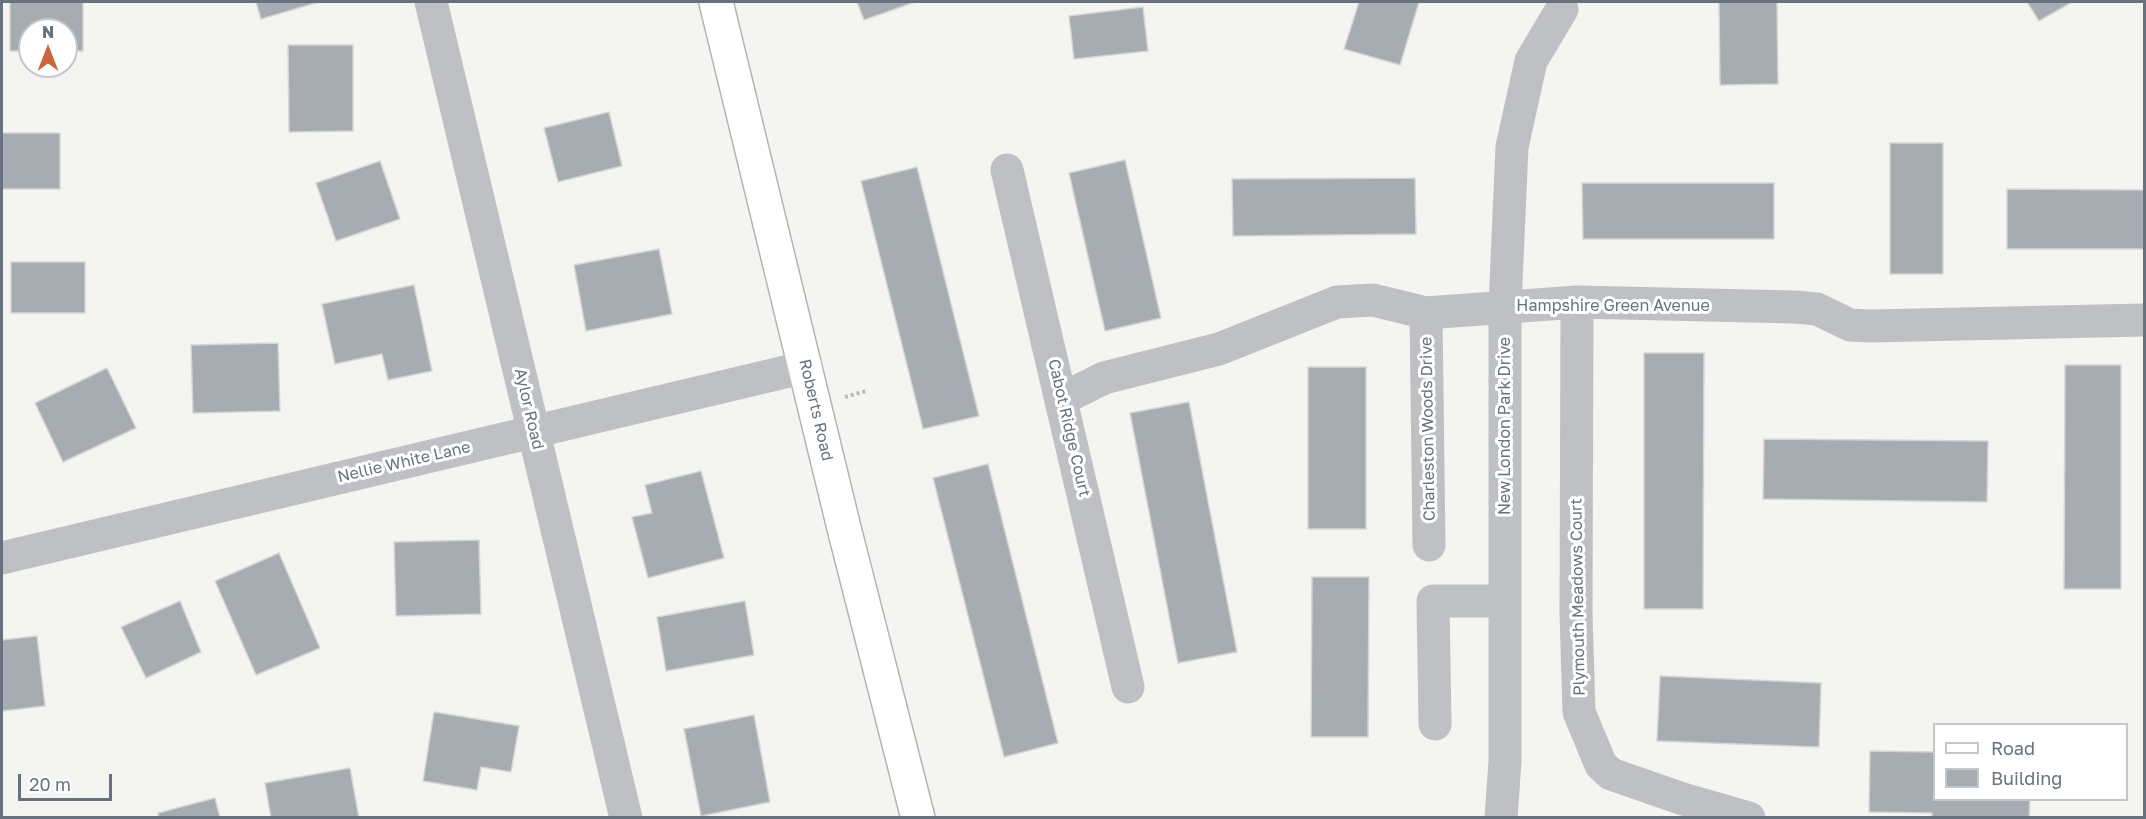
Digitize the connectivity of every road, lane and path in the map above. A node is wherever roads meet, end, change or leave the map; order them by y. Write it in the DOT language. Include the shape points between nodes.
graph roads {
  1 [pos="431,2"];
  2 [pos="716,2"];
  3 [pos="1562,9"];
  4 [pos="1007,170"];
  5 [pos="1577,302"];
  6 [pos="1505,306"];
  7 [pos="1426,313"];
  8 [pos="2145,320"];
  9 [pos="806,367"];
  10 [pos="1062,399"];
  11 [pos="534,431"];
  12 [pos="1430,545"];
  13 [pos="2,558"];
  14 [pos="1505,601"];
  15 [pos="1128,687"];
  16 [pos="1435,724"];
  17 [pos="626,818"];
  18 [pos="918,818"];
  19 [pos="1501,818"];
  20 [pos="1749,818"];
  1 -- 11 [label="street, Aylor Road"];
  2 -- 9 [label="main road, Roberts Road"];
  3 -- 6 [label="street, New London Park Drive" via="1531,61 1512,147"];
  4 -- 10 [label="street, Cabot Ridge Court"];
  5 -- 6 [label="street, Hampshire Green Avenue"];
  5 -- 8 [label="street, Hampshire Green Avenue" via="1795,307 1817,309 1850,325 1871,326"];
  5 -- 20 [label="street, Plymouth Meadows Court" via="1579,712 1601,765 1611,774"];
  6 -- 7 [label="street, Hampshire Green Avenue"];
  6 -- 14 [label="street, New London Park Drive"];
  7 -- 10 [label="street, Hampshire Green Avenue" via="1373,300 1337,302 1219,349 1104,378"];
  7 -- 12 [label="street, Charleston Woods Drive"];
  9 -- 11 [label="street, Nellie White Lane"];
  9 -- 18 [label="main road, Roberts Road"];
  10 -- 15 [label="street, Cabot Ridge Court"];
  11 -- 13 [label="street, Nellie White Lane"];
  11 -- 17 [label="street, Aylor Road"];
  14 -- 16 [label="street" via="1433,601"];
  14 -- 19 [label="street, New London Park Drive"];
}
